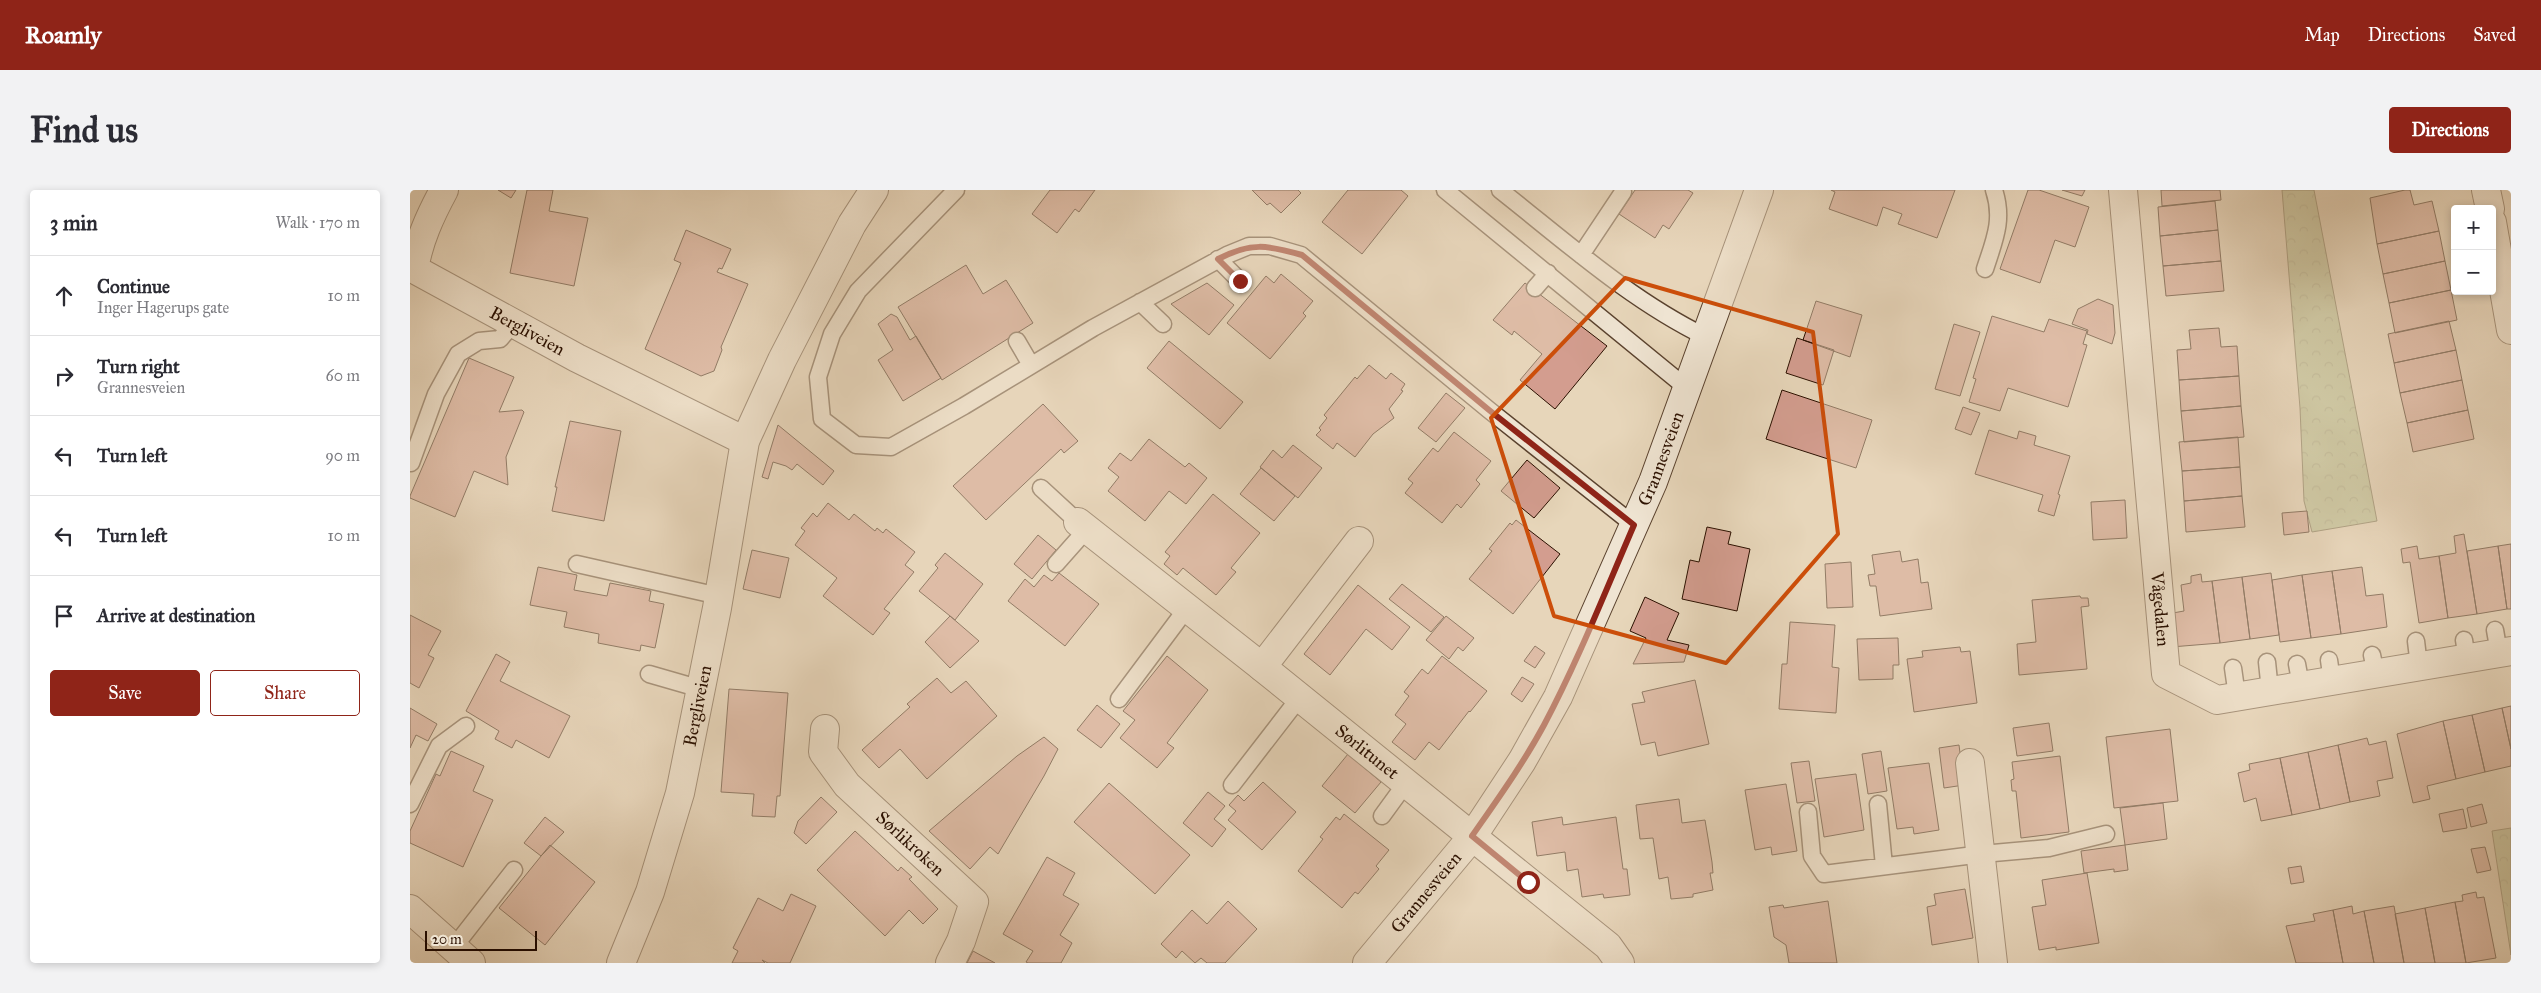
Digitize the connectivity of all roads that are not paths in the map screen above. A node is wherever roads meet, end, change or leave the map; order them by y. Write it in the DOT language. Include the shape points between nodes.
graph roads {
  1 [pos="444,190"];
  2 [pos="874,190"];
  3 [pos="956,190"];
  4 [pos="1445,190"];
  5 [pos="1500,190"];
  6 [pos="1759,190"];
  7 [pos="1994,190"];
  8 [pos="2122,190"];
  9 [pos="2486,190"];
  10 [pos="1623,192"];
  11 [pos="2489,205"];
  12 [pos="1582,255"];
  13 [pos="1218,259"];
  14 [pos="2496,262"];
  15 [pos="1985,269"];
  16 [pos="1548,273"];
  17 [pos="1240,281"];
  18 [pos="1535,288"];
  19 [pos="1140,302"];
  20 [pos="1162,324"];
  21 [pos="512,325"];
  22 [pos="2511,330"];
  23 [pos="1706,337"];
  24 [pos="1016,341"];
  25 [pos="1031,365"];
  26 [pos="1688,389"];
  27 [pos="745,441"];
  28 [pos="411,463"];
  29 [pos="1041,488"];
  30 [pos="1082,525"];
  31 [pos="1634,525"];
  32 [pos="1359,541"];
  33 [pos="577,564"];
  34 [pos="1056,564"];
  35 [pos="2156,567"];
  36 [pos="719,596"];
  37 [pos="2173,596"];
  38 [pos="1186,608"];
  39 [pos="2502,645"];
  40 [pos="2267,662"];
  41 [pos="1262,667"];
  42 [pos="2233,668"];
  43 [pos="648,674"];
  44 [pos="701,689"];
  45 [pos="2270,691"];
  46 [pos="2237,696"];
  47 [pos="1300,697"];
  48 [pos="1119,699"];
  49 [pos="466,726"];
  50 [pos="824,729"];
  51 [pos="1970,763"];
  52 [pos="1406,784"];
  53 [pos="1232,785"];
  54 [pos="410,804"];
  55 [pos="1878,804"];
  56 [pos="1808,812"];
  57 [pos="1382,816"];
  58 [pos="2106,834"];
  59 [pos="1472,836"];
  60 [pos="1982,854"];
  61 [pos="1884,866"];
  62 [pos="514,870"];
  63 [pos="410,909"];
  64 [pos="463,955"];
  65 [pos="621,963"];
  66 [pos="950,963"];
  67 [pos="1367,963"];
  68 [pos="1620,963"];
  69 [pos="1993,963"];
  1 -- 21 [label="street, Bergliveien" via="428,219 414,269"];
  2 -- 27 [label="street, Bergliveien" via="852,224 782,360"];
  3 -- 25 [label="lane" via="858,291 832,334 818,377 822,419 856,445 891,447"];
  4 -- 16 [label="lane"];
  5 -- 12 [label="lane"];
  6 -- 23 [label="street, Grannesveien"];
  7 -- 15 [label="lane" via="1999,206 1997,232"];
  8 -- 35 [label="street, Vågedalen"];
  9 -- 11 [label="street"];
  10 -- 12 [label="lane"];
  12 -- 23 [label="lane" via="1669,319"];
  13 -- 17 [label="lane"];
  13 -- 19 [label="lane"];
  13 -- 31 [label="lane" via="1249,246 1270,246 1302,255"];
  14 -- 22 [label="street"];
  16 -- 18 [label="lane"];
  16 -- 26 [label="lane"];
  19 -- 20 [label="lane"];
  19 -- 25 [label="lane"];
  21 -- 27 [label="street, Bergliveien"];
  21 -- 28 [label="lane" via="500,338 479,341 458,354 436,394"];
  23 -- 26 [label="street, Grannesveien"];
  24 -- 25 [label="lane"];
  26 -- 31 [label="street, Grannesveien"];
  27 -- 36 [label="street, Bergliveien"];
  29 -- 30 [label="lane"];
  30 -- 34 [label="lane"];
  30 -- 38 [label="street, Sørlitunet"];
  31 -- 59 [label="street, Grannesveien" via="1550,712 1504,791"];
  32 -- 41 [label="street"];
  33 -- 36 [label="lane"];
  35 -- 37 [label="lane" via="2169,577"];
  35 -- 46 [label="street, Vågedalen" via="2166,674 2217,700"];
  36 -- 44 [label="street, Bergliveien"];
  38 -- 41 [label="street, Sørlitunet"];
  38 -- 48 [label="lane"];
  39 -- 45 [label="street, Vågedalen" via="2418,653 2374,664 2299,675"];
  40 -- 45 [label="lane"];
  41 -- 47 [label="street, Sørlitunet"];
  42 -- 46 [label="lane"];
  43 -- 44 [label="lane"];
  44 -- 65 [label="street, Bergliveien" via="680,793 650,892"];
  45 -- 46 [label="street, Vågedalen"];
  47 -- 52 [label="street, Sørlitunet"];
  47 -- 53 [label="lane"];
  49 -- 54 [label="lane" via="439,746 435,763"];
  50 -- 66 [label="street, Sørlikroken" via="822,752 847,785 974,902"];
  51 -- 60 [label="street"];
  52 -- 57 [label="lane"];
  52 -- 59 [label="street, Sørlitunet"];
  55 -- 61 [label="lane"];
  56 -- 61 [label="lane" via="1812,856 1824,874"];
  58 -- 60 [label="lane" via="2049,848"];
  59 -- 67 [label="street, Grannesveien"];
  59 -- 68 [label="street, Sørlitunet" via="1608,946"];
  60 -- 61 [label="lane"];
  60 -- 69 [label="street"];
  62 -- 64 [label="lane"];
  63 -- 64 [label="street"];
}
